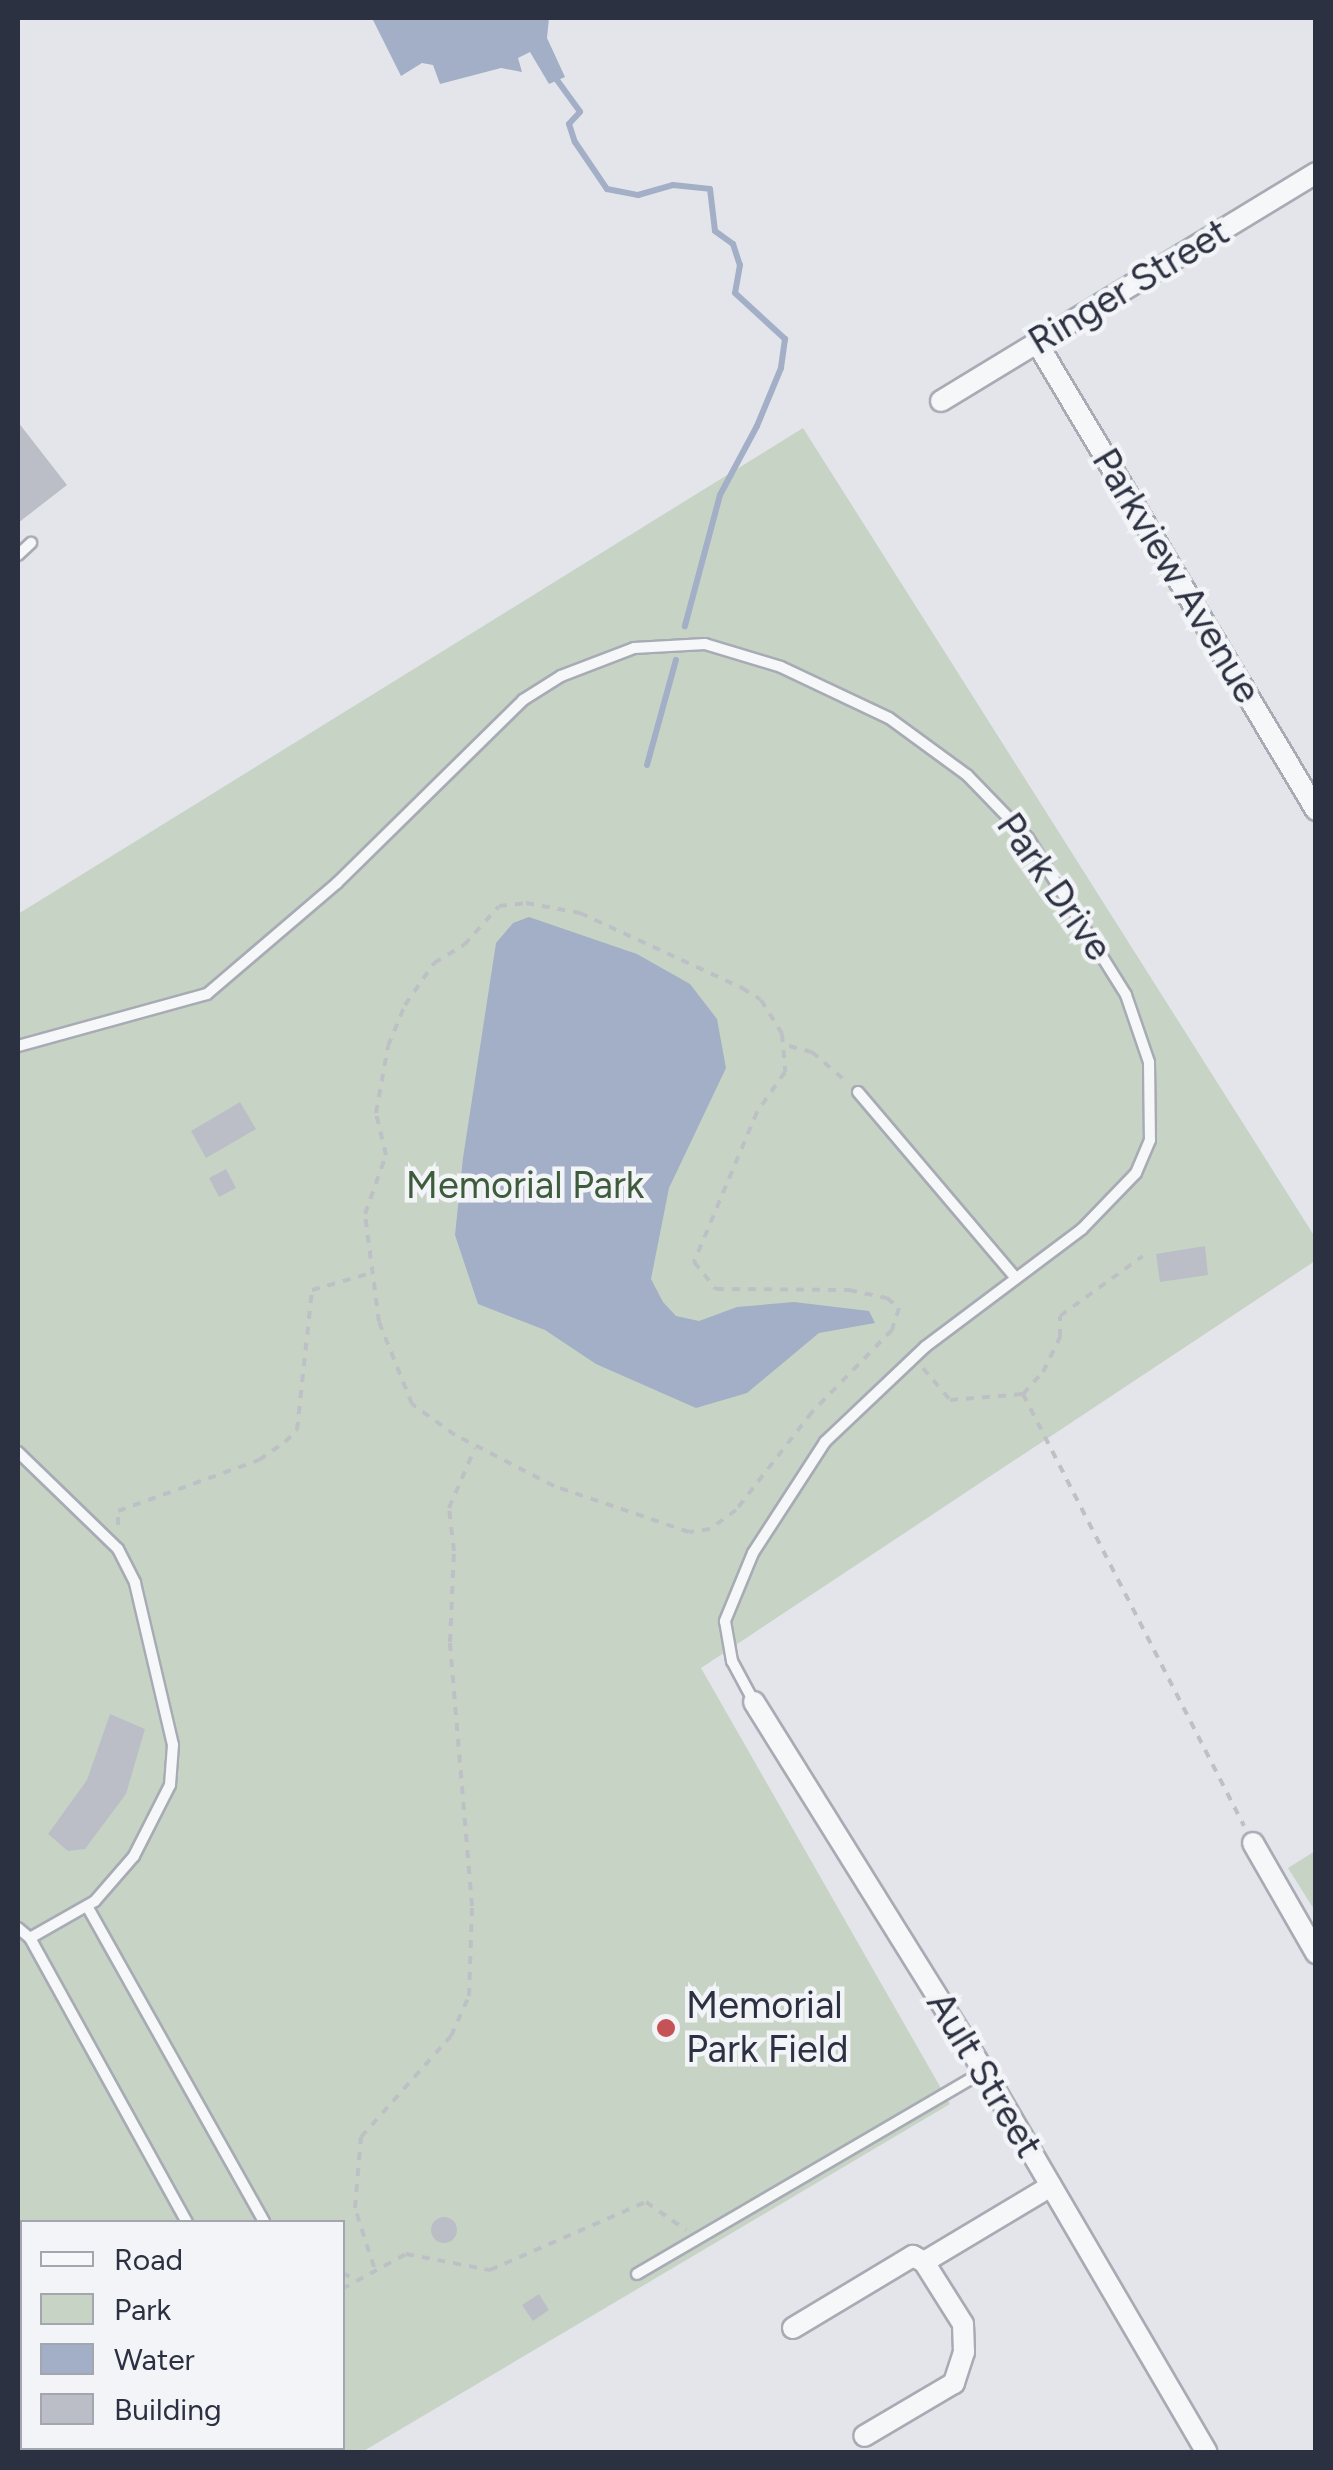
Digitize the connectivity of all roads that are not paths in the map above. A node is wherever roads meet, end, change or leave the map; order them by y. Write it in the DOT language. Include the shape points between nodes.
graph roads {
  1 [pos="1316,173"];
  2 [pos="1037,342"];
  3 [pos="942,401"];
  4 [pos="31,543"];
  5 [pos="18,555"];
  6 [pos="1316,810"];
  7 [pos="18,1046"];
  8 [pos="858,1092"];
  9 [pos="1016,1278"];
  10 [pos="18,1452"];
  11 [pos="754,1702"];
  12 [pos="1253,1843"];
  13 [pos="87,1906"];
  14 [pos="18,1928"];
  15 [pos="30,1938"];
  16 [pos="1316,1953"];
  17 [pos="984,2071"];
  18 [pos="1051,2186"];
  19 [pos="187,2220"];
  20 [pos="263,2220"];
  21 [pos="924,2262"];
  22 [pos="637,2274"];
  23 [pos="793,2328"];
  24 [pos="864,2436"];
  25 [pos="1207,2452"];
  1 -- 2 [label="street, Ringer Street"];
  2 -- 3 [label="street, Ringer Street"];
  2 -- 6 [label="street, Parkview Avenue"];
  4 -- 5 [label="lane"];
  7 -- 9 [label="lane, Park Drive" via="207,994 337,882 523,700 561,676 634,648 705,644 848,695 967,775 1037,850 1126,995 1149,1062 1150,1140 1136,1173 1113,1199"];
  8 -- 9 [label="lane"];
  9 -- 11 [label="lane, Park Drive" via="914,1356 825,1442 753,1552 725,1621 732,1661"];
  10 -- 13 [label="lane" via="118,1549 165,1695 170,1785 134,1856"];
  11 -- 17 [label="street, Ault Street"];
  12 -- 16 [label="street"];
  13 -- 15 [label="lane"];
  13 -- 20 [label="lane"];
  14 -- 15 [label="lane"];
  15 -- 19 [label="lane"];
  17 -- 18 [label="street, Ault Street"];
  17 -- 22 [label="lane"];
  18 -- 21 [label="street"];
  18 -- 25 [label="street, Ault Street"];
  21 -- 23 [label="street" via="913,2256"];
  21 -- 24 [label="street" via="963,2324 964,2352 954,2383"];
}
